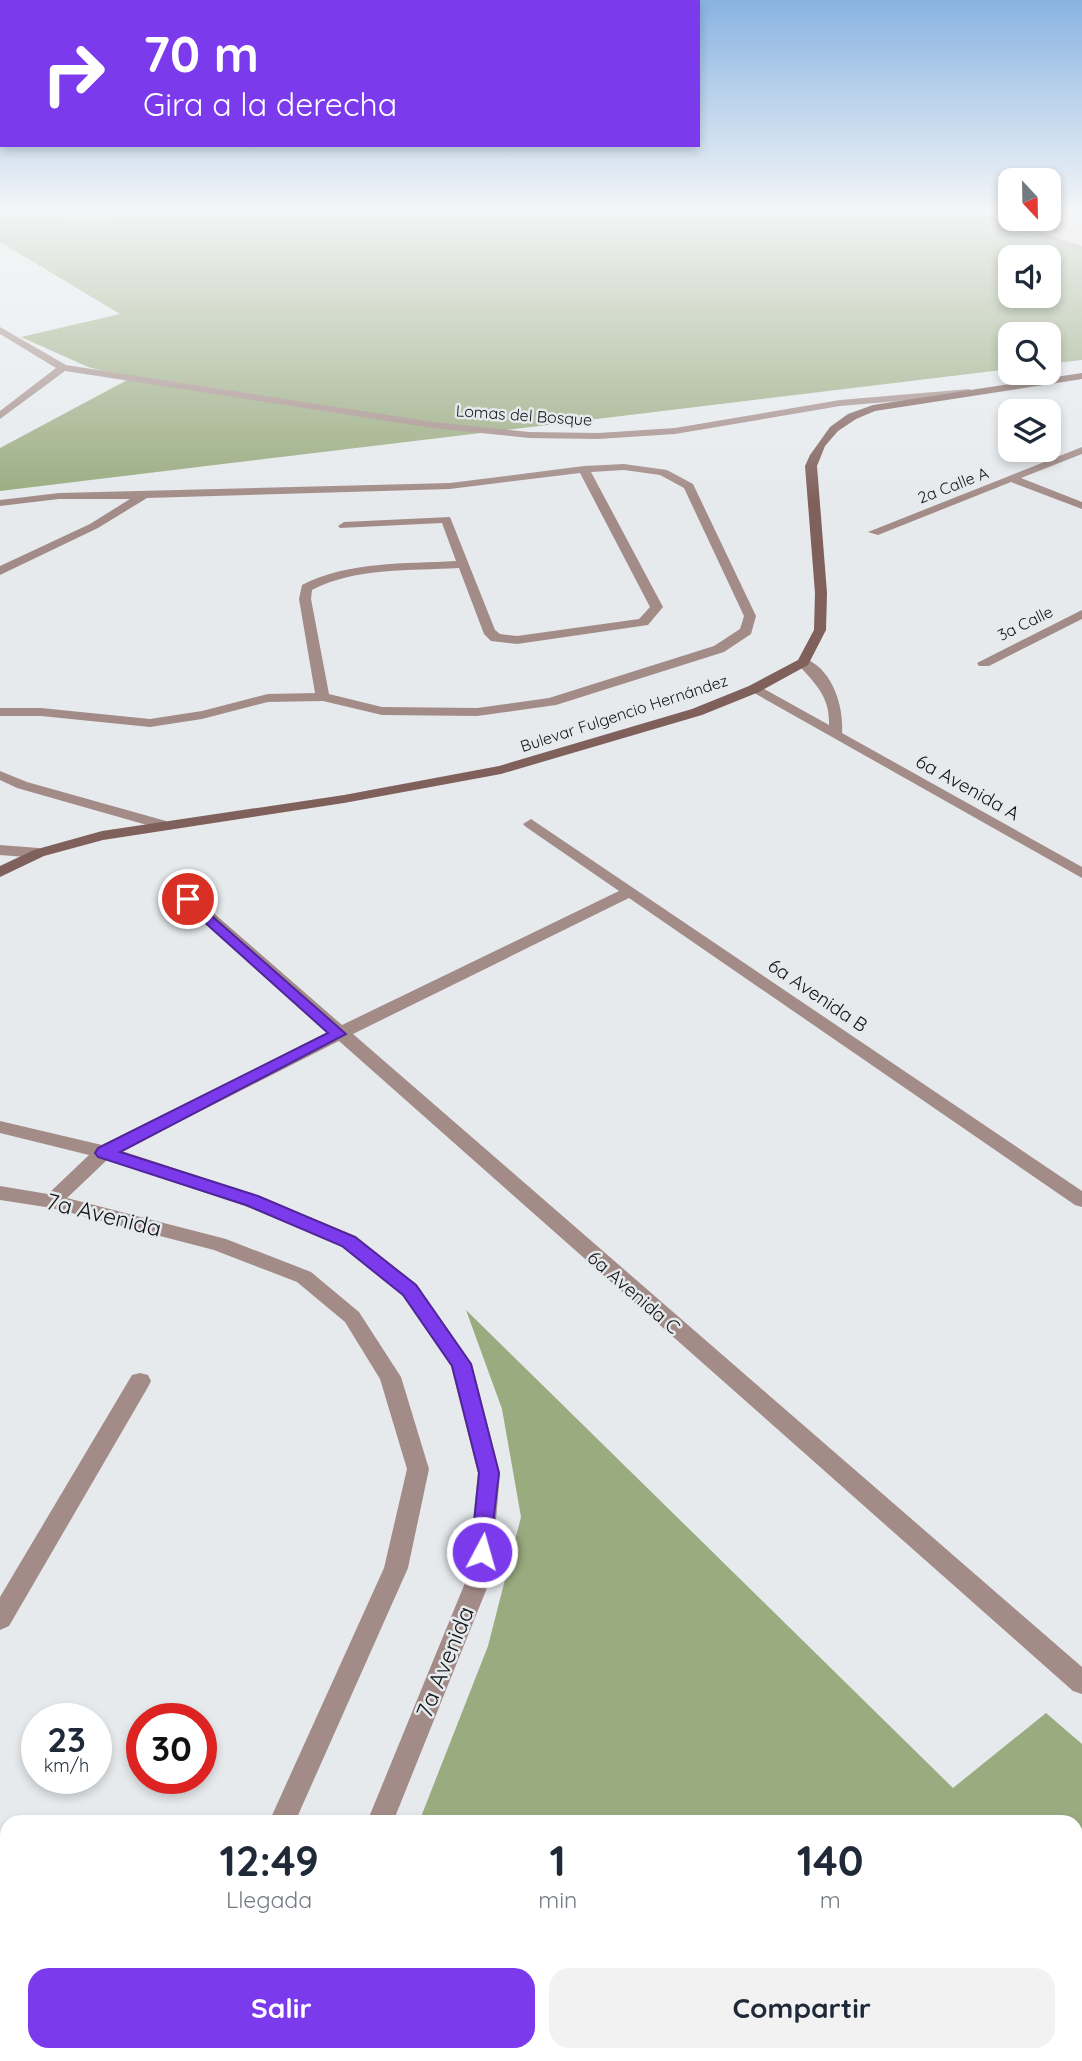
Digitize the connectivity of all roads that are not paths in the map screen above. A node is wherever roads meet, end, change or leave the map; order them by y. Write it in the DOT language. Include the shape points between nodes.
graph roads {
  1 [pos="0,330"];
  2 [pos="63,368"];
  3 [pos="1082,376"];
  4 [pos="983,390"];
  5 [pos="0,416"];
  6 [pos="1082,450"];
  7 [pos="584,469"];
  8 [pos="1013,479"];
  9 [pos="144,495"];
  10 [pos="0,503"];
  11 [pos="1082,506"];
  12 [pos="345,526"];
  13 [pos="874,532"];
  14 [pos="462,564"];
  15 [pos="0,571"];
  16 [pos="1082,614"];
  17 [pos="803,662"];
  18 [pos="984,663"];
  19 [pos="754,690"];
  20 [pos="323,697"];
  21 [pos="0,712"];
  22 [pos="835,734"];
  23 [pos="0,775"];
  24 [pos="161,824"];
  25 [pos="531,824"];
  26 [pos="0,850"];
  27 [pos="39,853"];
  28 [pos="0,872"];
  29 [pos="1082,873"];
  30 [pos="630,892"];
  31 [pos="188,899"];
  32 [pos="338,1034"];
  33 [pos="0,1127"];
  34 [pos="104,1153"];
  35 [pos="0,1193"];
  36 [pos="1082,1200"];
  37 [pos="52,1201"];
  38 [pos="140,1381"];
  39 [pos="0,1619"];
  40 [pos="1082,1683"];
  41 [pos="285,1815"];
  42 [pos="383,1815"];
  1 -- 2 [label="street"];
  2 -- 4 [label="street, Lomas del Bosque" via="433,425 543,435 675,431 840,404"];
  2 -- 5 [label="street"];
  3 -- 4 [label="street"];
  4 -- 17 [label="street" via="855,413 817,446 811,466 820,630"];
  6 -- 8 [label="street, 2a Calle A"];
  7 -- 9 [label="street" via="450,486"];
  7 -- 14 [label="street" via="657,607 653,615 630,624 517,640 496,638"];
  7 -- 20 [label="street" via="624,467 663,472 689,486 750,617 746,631 719,649 551,702 477,712 382,711"];
  8 -- 11 [label="street"];
  8 -- 13 [label="street, 2a Calle A"];
  9 -- 10 [label="street" via="59,496"];
  9 -- 15 [label="street" via="94,526"];
  12 -- 14 [label="street" via="446,519"];
  14 -- 20 [label="street" via="337,575 306,588"];
  16 -- 18 [label="street, 3a Calle"];
  17 -- 19 [label="street, Bulevar Fulgencio Hernández"];
  17 -- 22 [label="street" via="827,686 838,713"];
  19 -- 22 [label="street, 6a Avenida A"];
  19 -- 24 [label="street, Bulevar Fulgencio Hernández" via="671,720 501,770 344,799"];
  20 -- 21 [label="street" via="268,698 150,723"];
  22 -- 29 [label="street, 6a Avenida A"];
  23 -- 24 [label="street"];
  24 -- 27 [label="street, Bulevar Fulgencio Hernández"];
  25 -- 30 [label="street, 6a Avenida B"];
  26 -- 27 [label="street"];
  27 -- 28 [label="street, Bulevar Fulgencio Hernández"];
  30 -- 32 [label="street"];
  30 -- 36 [label="street, 6a Avenida B"];
  31 -- 32 [label="street, 6a Avenida C"];
  32 -- 34 [label="street"];
  32 -- 40 [label="street, 6a Avenida C"];
  33 -- 34 [label="street, 7a Avenida"];
  34 -- 37 [label="street"];
  34 -- 42 [label="street, 7a Avenida" via="252,1201 349,1241 410,1290 461,1364 489,1473 479,1578"];
  35 -- 37 [label="street, 7a Avenida"];
  37 -- 41 [label="street, 7a Avenida" via="219,1244 304,1277 352,1317 390,1377 418,1469 397,1568"];
  38 -- 39 [label="street"];
}
